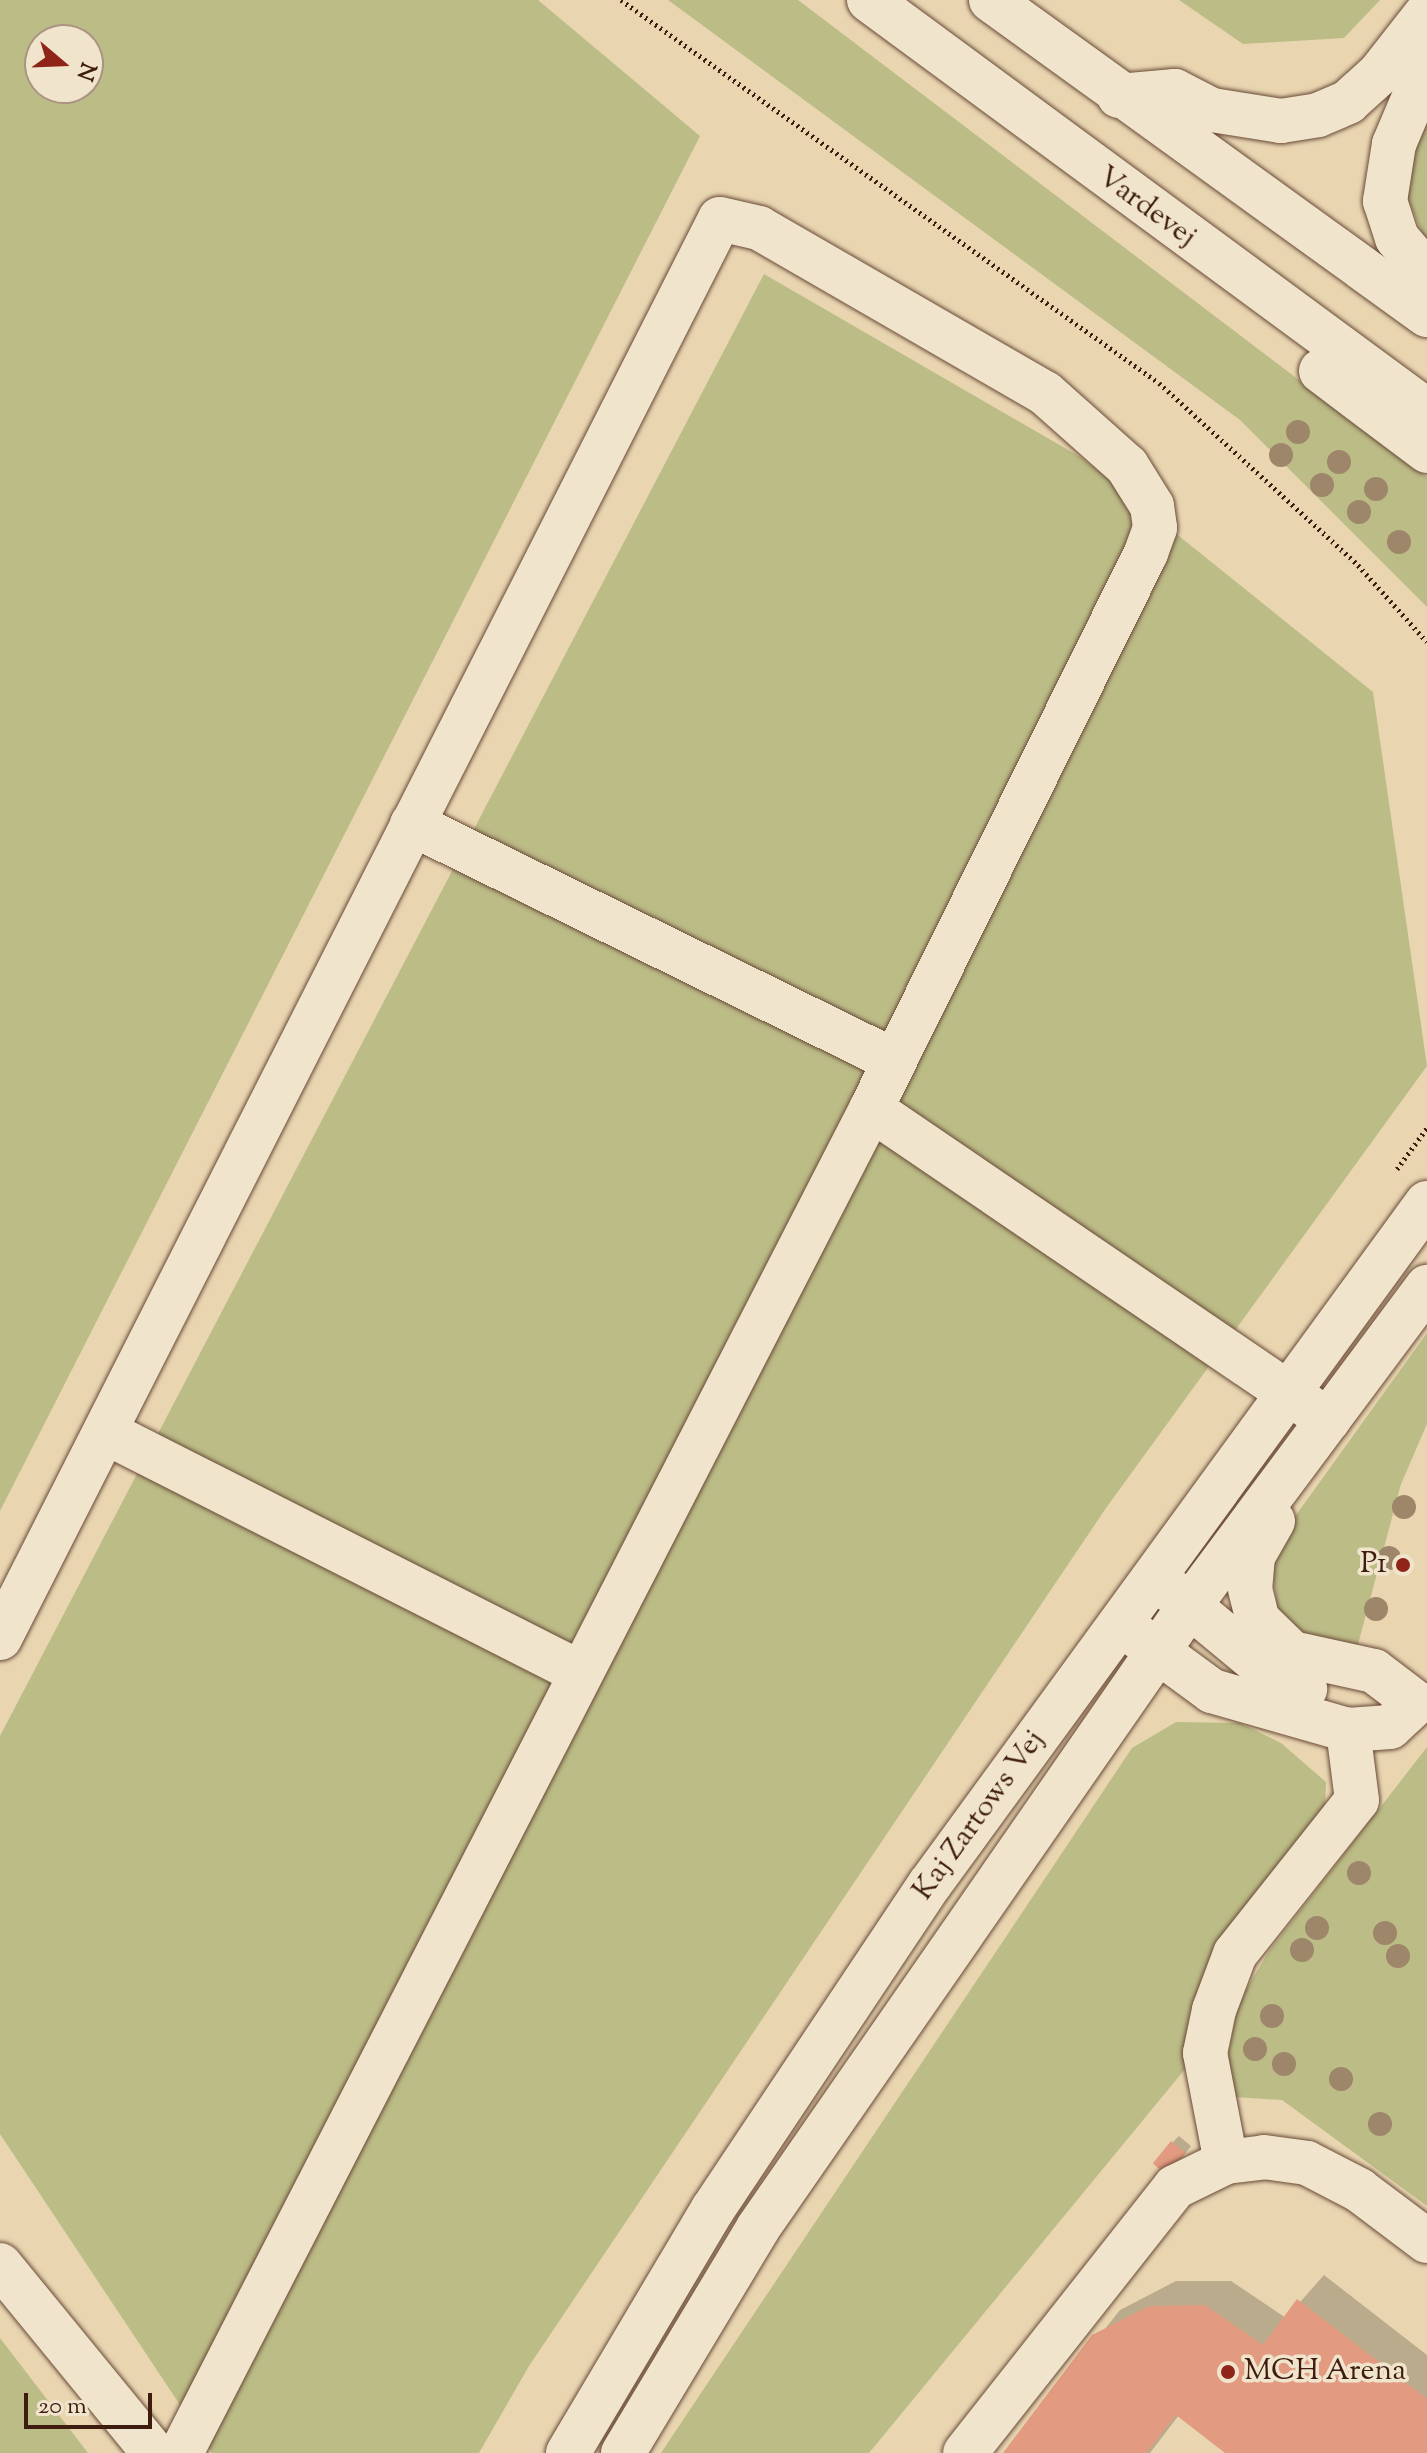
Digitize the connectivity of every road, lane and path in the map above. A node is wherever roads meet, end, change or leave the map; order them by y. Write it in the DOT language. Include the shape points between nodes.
graph roads {
  1 [pos="621,0"];
  2 [pos="869,0"];
  3 [pos="991,0"];
  4 [pos="1427,13"];
  5 [pos="1427,66"];
  6 [pos="1119,96"];
  7 [pos="1210,253"];
  8 [pos="1427,273"];
  9 [pos="1427,315"];
  10 [pos="1427,411"];
  11 [pos="1427,451"];
  12 [pos="1427,642"];
  13 [pos="412,824"];
  14 [pos="895,1061"];
  15 [pos="871,1109"];
  16 [pos="1427,1203"];
  17 [pos="1427,1287"];
  18 [pos="1361,1375"];
  19 [pos="1286,1394"];
  20 [pos="1328,1420"];
  21 [pos="107,1433"];
  22 [pos="1153,1576"];
  23 [pos="1190,1605"];
  24 [pos="1119,1622"];
  25 [pos="0,1638"];
  26 [pos="1157,1651"];
  27 [pos="577,1671"];
  28 [pos="1422,1703"];
  29 [pos="1348,1730"];
  30 [pos="1226,2162"];
  31 [pos="1427,2241"];
  32 [pos="0,2265"];
  33 [pos="154,2453"];
  34 [pos="181,2453"];
  35 [pos="568,2453"];
  36 [pos="623,2453"];
  37 [pos="965,2453"];
  1 -- 12 [label="path" via="1159,383 1358,565"];
  2 -- 7 [label="street, Vardevej"];
  3 -- 6 [label="street"];
  4 -- 6 [label="street" via="1379,74 1348,102 1318,115 1281,121 1212,110 1175,91"];
  5 -- 8 [label="street" via="1394,144 1385,201 1397,238"];
  6 -- 9 [label="street"];
  7 -- 10 [label="street, Vardevej"];
  7 -- 11 [label="street" via="1229,302"];
  13 -- 14 [label="street"];
  13 -- 14 [label="street" via="707,238 720,219 759,228 1045,393 1127,466 1152,506 1146,553"];
  13 -- 21 [label="street"];
  14 -- 15 [label="street"];
  15 -- 19 [label="street"];
  15 -- 27 [label="street"];
  16 -- 19 [label="street, Kaj Zartows Vej"];
  17 -- 18 [label="street, Kaj Zartows Vej"];
  18 -- 20 [label="street, Kaj Zartows Vej"];
  18 -- 28 [label="street" via="1348,1418 1266,1530 1250,1589 1258,1620 1292,1653 1374,1671"];
  19 -- 20 [label="street"];
  19 -- 22 [label="street, Kaj Zartows Vej"];
  20 -- 23 [label="street, Kaj Zartows Vej"];
  21 -- 25 [label="street"];
  21 -- 27 [label="street"];
  22 -- 23 [label="street"];
  22 -- 24 [label="street, Kaj Zartows Vej"];
  23 -- 26 [label="street, Kaj Zartows Vej"];
  23 -- 28 [label="street" via="1269,1672 1301,1688"];
  24 -- 26 [label="street"];
  24 -- 35 [label="street, Kaj Zartows Vej" via="930,1884 713,2209"];
  26 -- 29 [label="street" via="1212,1691"];
  26 -- 36 [label="street, Kaj Zartows Vej" via="758,2228"];
  27 -- 34 [label="street"];
  28 -- 29 [label="street" via="1390,1727"];
  29 -- 30 [label="street" via="1357,1800 1235,1954 1214,2010 1205,2053"];
  30 -- 31 [label="street" via="1264,2157 1307,2163 1359,2190"];
  30 -- 37 [label="street" via="1175,2187"];
  32 -- 33 [label="street"];
}
